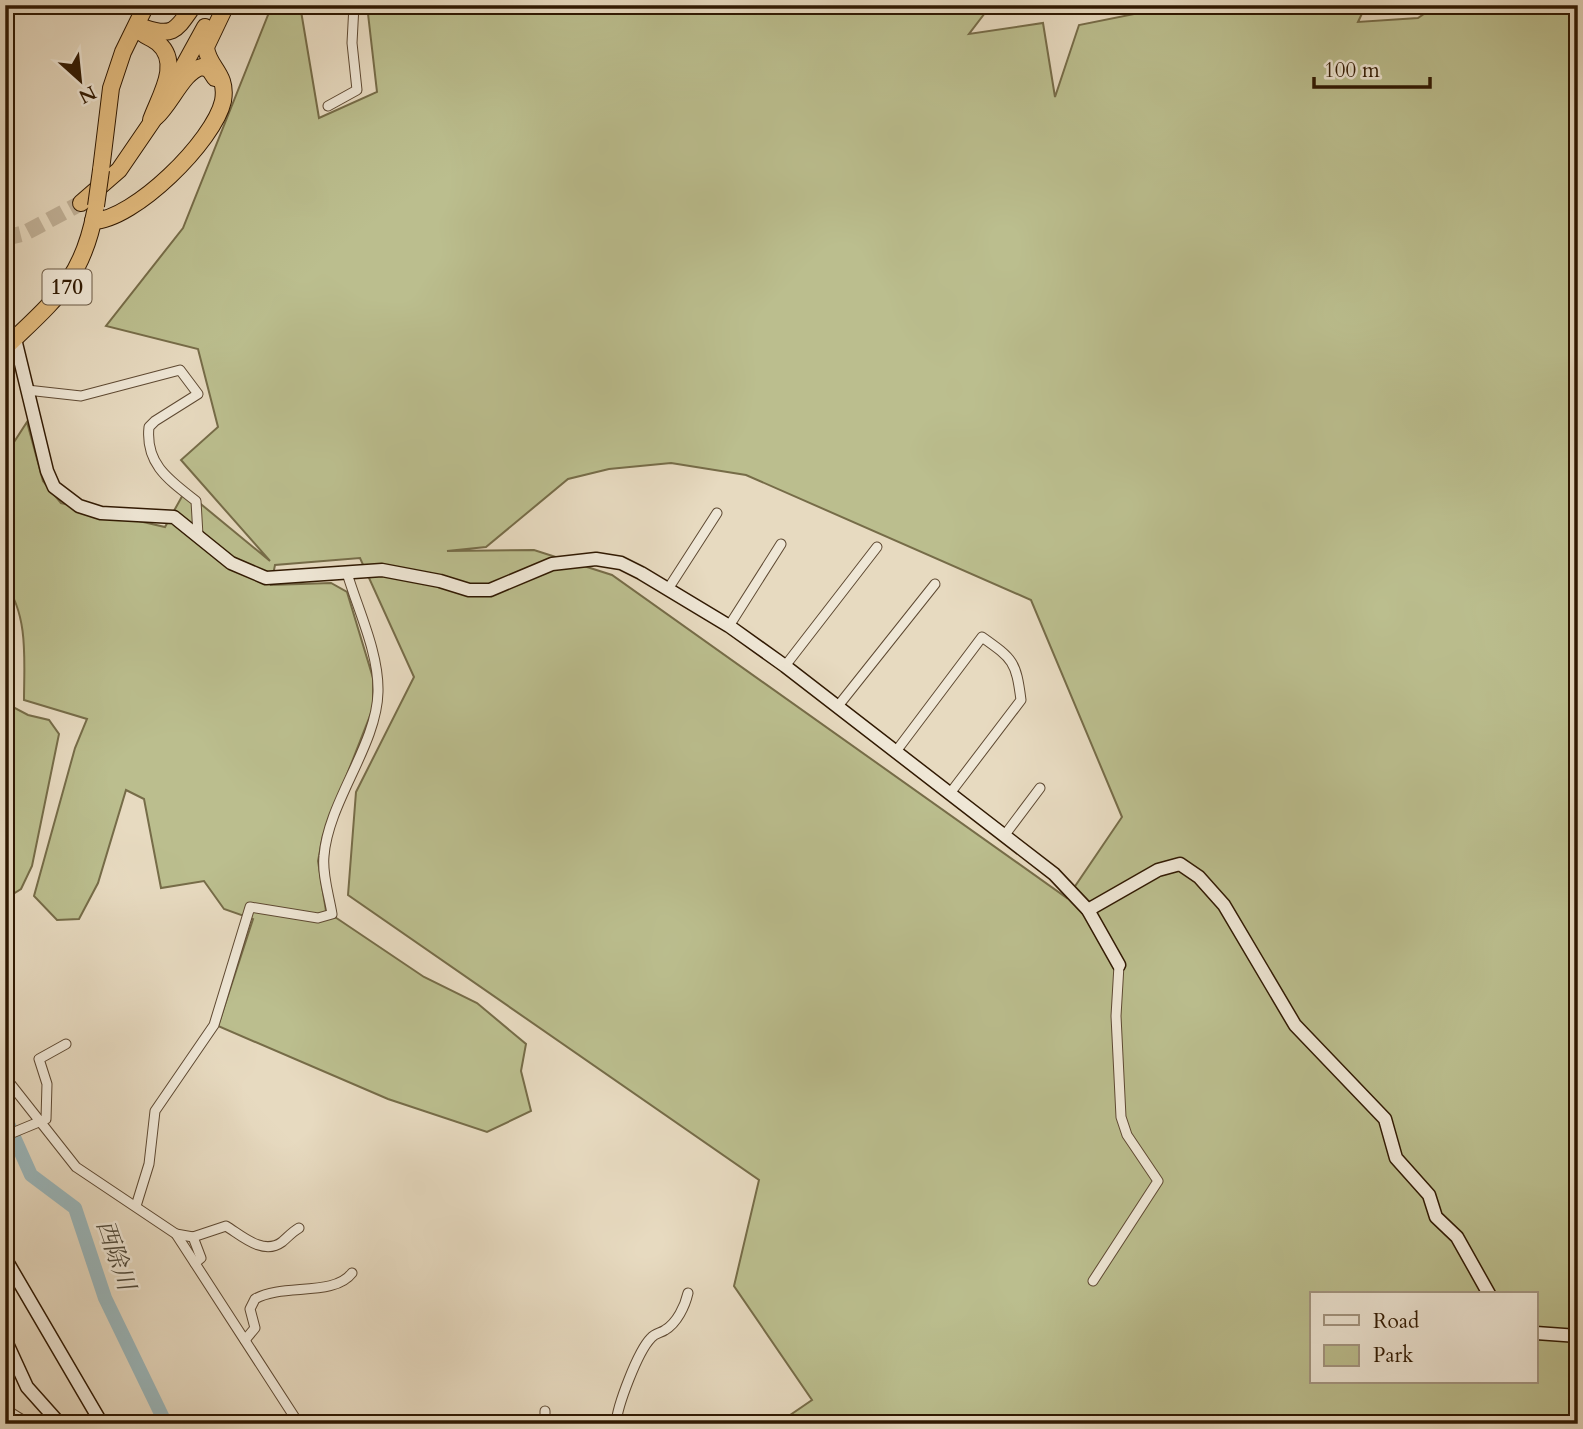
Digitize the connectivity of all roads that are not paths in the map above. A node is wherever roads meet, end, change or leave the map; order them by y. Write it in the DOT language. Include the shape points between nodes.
graph roads {
  1 [pos="146,5"];
  2 [pos="194,5"];
  3 [pos="219,5"];
  4 [pos="226,5"];
  5 [pos="354,5"];
  6 [pos="136,26"];
  7 [pos="328,106"];
  8 [pos="156,117"];
  9 [pos="146,135"];
  10 [pos="90,210"];
  11 [pos="10,344"];
  12 [pos="27,390"];
  13 [pos="717,513"];
  14 [pos="198,534"];
  15 [pos="781,544"];
  16 [pos="877,547"];
  17 [pos="347,573"];
  18 [pos="935,584"];
  19 [pos="668,589"];
  20 [pos="729,626"];
  21 [pos="785,666"];
  22 [pos="838,706"];
  23 [pos="897,750"];
  24 [pos="1040,788"];
  25 [pos="950,792"];
  26 [pos="1004,836"];
  27 [pos="1088,911"];
  28 [pos="1119,965"];
  29 [pos="66,1044"];
  30 [pos="5,1077"];
  31 [pos="39,1121"];
  32 [pos="11,1132"];
  33 [pos="136,1206"];
  34 [pos="299,1228"];
  35 [pos="176,1234"];
  36 [pos="193,1237"];
  37 [pos="7,1263"];
  38 [pos="195,1263"];
  39 [pos="352,1273"];
  40 [pos="1093,1281"];
  41 [pos="1488,1292"];
  42 [pos="688,1293"];
  43 [pos="1538,1333"];
  44 [pos="1578,1336"];
  45 [pos="5,1339"];
  46 [pos="245,1340"];
  47 [pos="5,1409"];
  48 [pos="545,1411"];
  49 [pos="496,1423"];
  50 [pos="29,1424"];
  51 [pos="60,1424"];
  52 [pos="102,1424"];
  53 [pos="299,1424"];
  54 [pos="506,1424"];
  55 [pos="545,1424"];
  56 [pos="616,1424"];
  1 -- 6 [label="highway, 170"];
  2 -- 6 [label="highway" via="168,33"];
  3 -- 8 [label="highway"];
  4 -- 10 [label="highway" via="206,47 224,89 213,124 157,188 113,217"];
  5 -- 7 [label="street" via="357,90"];
  6 -- 9 [label="highway" via="162,46 170,67"];
  6 -- 10 [label="highway, 170, bridge" via="111,88 101,170"];
  8 -- 9 [label="highway"];
  8 -- 10 [label="highway" via="191,71 209,69 216,81 216,95 196,138 153,183"];
  9 -- 10 [label="highway"];
  10 -- 11 [label="highway, 170" via="80,265 65,289"];
  11 -- 12 [label="street"];
  12 -- 14 [label="street" via="54,488 79,506 102,513 174,517"];
  12 -- 14 [label="street" via="81,396 180,370 198,394 155,421 149,427 148,441 154,464 196,501"];
  13 -- 19 [label="street"];
  14 -- 17 [label="street" via="231,563 266,578"];
  15 -- 20 [label="street"];
  16 -- 21 [label="street"];
  17 -- 19 [label="street" via="382,570 469,590 490,590 552,564 596,559 621,564"];
  17 -- 33 [label="street" via="378,691 324,854 332,914 318,918 250,907 214,1025 155,1111 149,1164"];
  18 -- 22 [label="street"];
  19 -- 20 [label="street"];
  20 -- 21 [label="street"];
  21 -- 22 [label="street"];
  22 -- 23 [label="street"];
  23 -- 25 [label="street"];
  23 -- 25 [label="street" via="982,637 1012,659 1021,699"];
  24 -- 26 [label="street"];
  25 -- 26 [label="street"];
  26 -- 27 [label="street" via="1054,874"];
  27 -- 28 [label="street"];
  27 -- 41 [label="street" via="1158,870 1180,864 1199,877 1224,905 1295,1025 1385,1119 1396,1158 1429,1195 1436,1217 1457,1237"];
  28 -- 40 [label="street" via="1116,1016 1121,1117 1127,1135 1158,1181"];
  29 -- 31 [label="street" via="39,1059 47,1098 46,1119"];
  30 -- 31 [label="street"];
  31 -- 32 [label="street"];
  31 -- 33 [label="street" via="76,1167"];
  33 -- 35 [label="street"];
  34 -- 36 [label="street" via="273,1246 257,1244 226,1226"];
  35 -- 36 [label="street"];
  35 -- 38 [label="street"];
  36 -- 38 [label="street" via="201,1258"];
  37 -- 52 [label="street"];
  38 -- 46 [label="street"];
  39 -- 46 [label="street" via="341,1283 298,1287 255,1299 250,1309 254,1333"];
  42 -- 56 [label="street" via="671,1325 650,1338 644,1348 619,1405"];
  43 -- 44 [label="street"];
  45 -- 51 [label="street" via="27,1387"];
  46 -- 53 [label="street"];
  47 -- 50 [label="street"];
  48 -- 55 [label="street"];
  49 -- 54 [label="street"];
}
